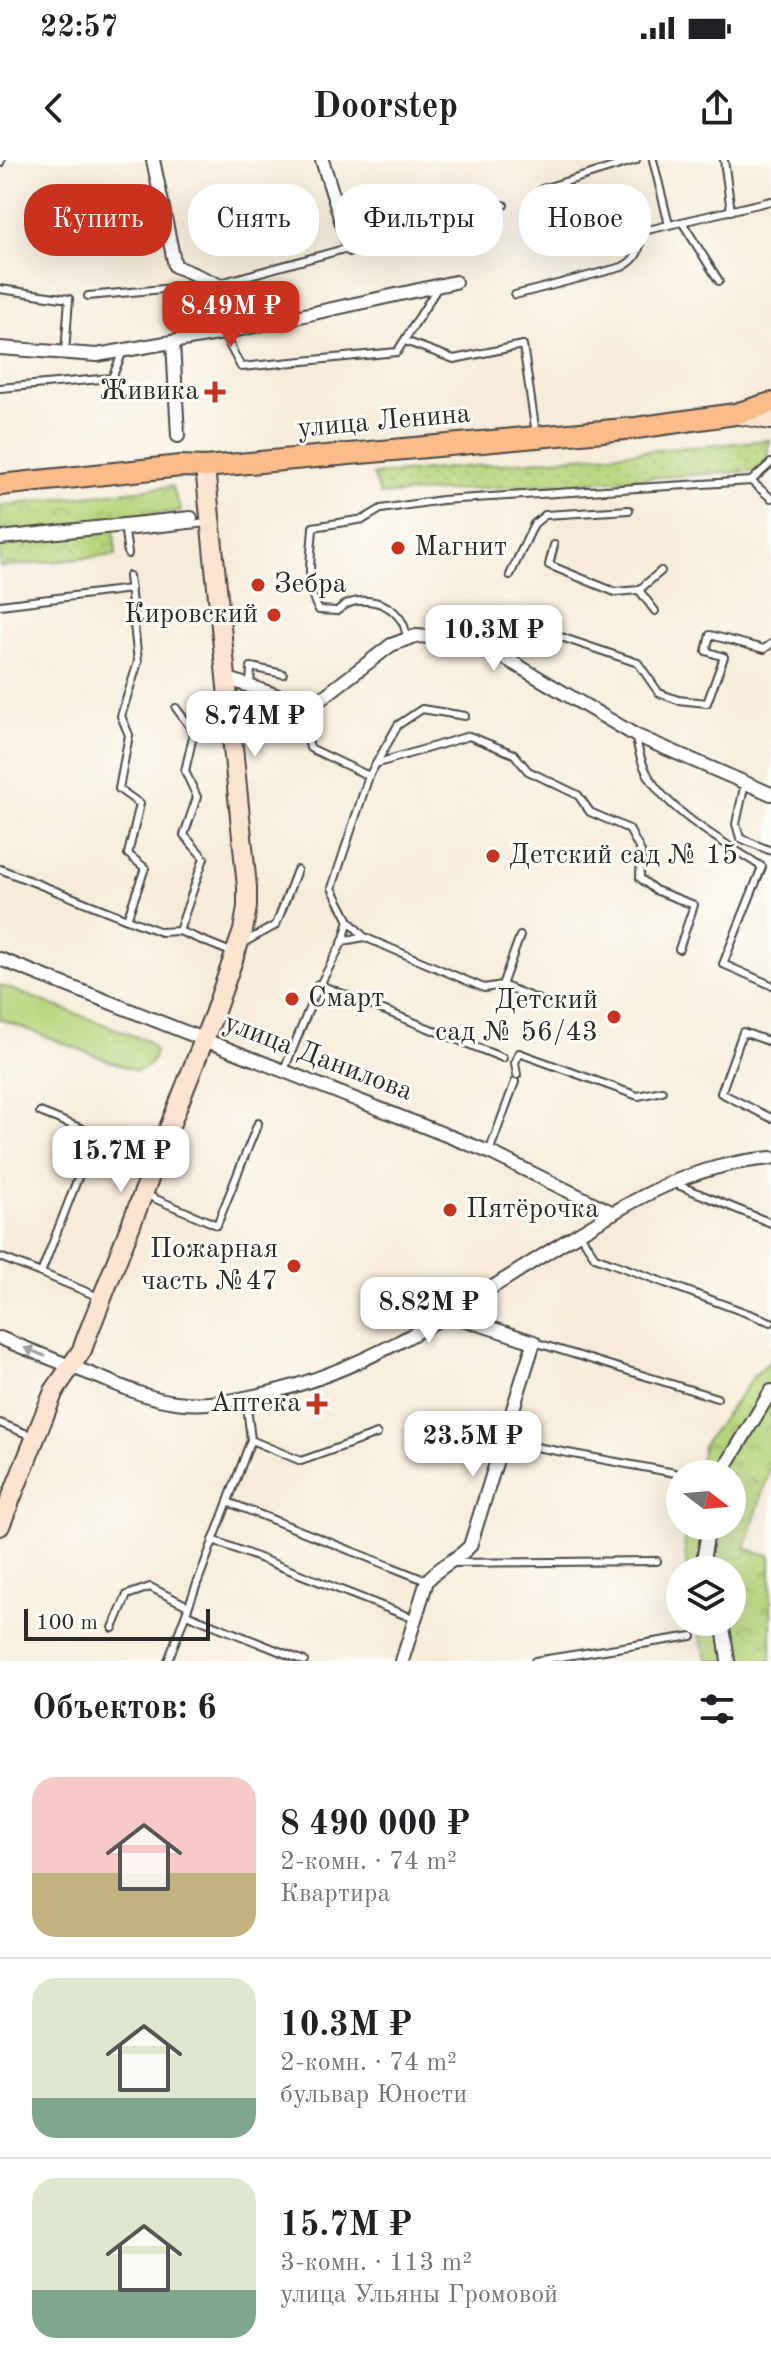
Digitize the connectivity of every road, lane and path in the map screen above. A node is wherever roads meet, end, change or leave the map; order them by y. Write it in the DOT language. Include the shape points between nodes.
graph roads {
  1 [pos="153,160"];
  2 [pos="322,160"];
  3 [pos="636,160"];
  4 [pos="653,160"];
  5 [pos="724,160"];
  6 [pos="558,184"];
  7 [pos="335,201"];
  8 [pos="771,201"];
  9 [pos="731,211"];
  10 [pos="682,222"];
  11 [pos="669,225"];
  12 [pos="651,229"];
  13 [pos="335,253"];
  14 [pos="635,256"];
  15 [pos="719,281"];
  16 [pos="455,282"];
  17 [pos="217,284"];
  18 [pos="439,285"];
  19 [pos="0,289"];
  20 [pos="515,295"];
  21 [pos="88,296"];
  22 [pos="223,333"];
  23 [pos="405,341"];
  24 [pos="173,342"];
  25 [pos="0,348"];
  26 [pos="123,351"];
  27 [pos="65,353"];
  28 [pos="0,388"];
  29 [pos="771,403"];
  30 [pos="735,414"];
  31 [pos="771,420"];
  32 [pos="178,436"];
  33 [pos="537,437"];
  34 [pos="771,463"];
  35 [pos="205,467"];
  36 [pos="751,481"];
  37 [pos="0,485"];
  38 [pos="771,498"];
  39 [pos="629,510"];
  40 [pos="191,518"];
  41 [pos="211,523"];
  42 [pos="0,538"];
  43 [pos="554,545"];
  44 [pos="128,554"];
  45 [pos="661,571"];
  46 [pos="510,575"];
  47 [pos="129,576"];
  48 [pos="131,589"];
  49 [pos="639,590"];
  50 [pos="0,605"];
  51 [pos="655,611"];
  52 [pos="411,637"];
  53 [pos="771,644"];
  54 [pos="283,674"];
  55 [pos="226,678"];
  56 [pos="250,686"];
  57 [pos="307,706"];
  58 [pos="176,708"];
  59 [pos="465,716"];
  60 [pos="635,735"];
  61 [pos="378,763"];
  62 [pos="369,776"];
  63 [pos="745,783"];
  64 [pos="771,794"];
  65 [pos="771,851"];
  66 [pos="0,869"];
  67 [pos="297,870"];
  68 [pos="127,919"];
  69 [pos="349,921"];
  70 [pos="179,931"];
  71 [pos="520,936"];
  72 [pos="364,937"];
  73 [pos="343,941"];
  74 [pos="236,949"];
  75 [pos="679,949"];
  76 [pos="0,959"];
  77 [pos="318,984"];
  78 [pos="502,985"];
  79 [pos="771,985"];
  80 [pos="544,1002"];
  81 [pos="204,1039"];
  82 [pos="769,1039"];
  83 [pos="503,1058"];
  84 [pos="284,1070"];
  85 [pos="662,1091"];
  86 [pos="40,1112"];
  87 [pos="771,1118"];
  88 [pos="258,1123"];
  89 [pos="489,1152"];
  90 [pos="771,1158"];
  91 [pos="670,1182"];
  92 [pos="144,1194"];
  93 [pos="613,1213"];
  94 [pos="771,1223"];
  95 [pos="579,1233"];
  96 [pos="0,1257"];
  97 [pos="41,1273"];
  98 [pos="102,1298"];
  99 [pos="447,1314"];
  100 [pos="771,1322"];
  101 [pos="0,1338"];
  102 [pos="534,1342"];
  103 [pos="70,1366"];
  104 [pos="771,1391"];
  105 [pos="246,1398"];
  106 [pos="717,1398"];
  107 [pos="0,1423"];
  108 [pos="377,1434"];
  109 [pos="35,1437"];
  110 [pos="251,1440"];
  111 [pos="504,1441"];
  112 [pos="729,1460"];
  113 [pos="666,1471"];
  114 [pos="228,1502"];
  115 [pos="0,1526"];
  116 [pos="213,1540"];
  117 [pos="657,1561"];
  118 [pos="448,1563"];
  119 [pos="427,1581"];
  120 [pos="188,1606"];
  121 [pos="186,1614"];
  122 [pos="415,1619"];
  123 [pos="113,1628"];
  124 [pos="692,1636"];
  125 [pos="724,1636"];
  126 [pos="168,1661"];
  127 [pos="304,1661"];
  128 [pos="402,1661"];
  129 [pos="535,1661"];
  130 [pos="728,1661"];
  1 -- 17 [label="street" via="175,266"];
  2 -- 7 [label="street"];
  3 -- 6 [label="lane"];
  4 -- 11 [label="lane"];
  5 -- 9 [label="lane"];
  8 -- 9 [label="lane"];
  9 -- 10 [label="lane"];
  10 -- 11 [label="lane"];
  10 -- 15 [label="lane"];
  11 -- 12 [label="lane"];
  13 -- 17 [label="lane"];
  14 -- 20 [label="lane" via="622,267"];
  16 -- 18 [label="street"];
  17 -- 21 [label="lane"];
  18 -- 22 [label="street"];
  18 -- 23 [label="lane"];
  19 -- 27 [label="lane" via="69,299"];
  22 -- 23 [label="lane" via="241,367 397,352"];
  22 -- 24 [label="street"];
  23 -- 33 [label="lane" via="454,359 523,345"];
  24 -- 26 [label="street"];
  24 -- 32 [label="street"];
  25 -- 27 [label="street"];
  26 -- 27 [label="street"];
  26 -- 28 [label="lane" via="112,378"];
  29 -- 30 [label="main road, улица Ленина"];
  30 -- 31 [label="street"];
  30 -- 33 [label="main road, улица Ленина"];
  33 -- 35 [label="main road, улица Ленина"];
  34 -- 36 [label="lane"];
  35 -- 37 [label="main road, улица Ленина"];
  35 -- 41 [label="street"];
  36 -- 38 [label="lane"];
  36 -- 52 [label="lane" via="442,500 313,527 311,589 319,610 337,611 345,603 370,601 402,621"];
  39 -- 46 [label="lane" via="545,515 534,524"];
  40 -- 42 [label="street"];
  41 -- 44 [label="lane" via="125,532"];
  41 -- 55 [label="street"];
  43 -- 49 [label="lane" via="549,565 615,592"];
  45 -- 49 [label="lane"];
  47 -- 48 [label="lane"];
  48 -- 50 [label="lane"];
  48 -- 68 [label="lane" via="138,662 121,716 129,735 119,789 140,804 128,854 145,868"];
  49 -- 51 [label="lane"];
  52 -- 53 [label="lane" via="456,627 558,636 638,663 659,693 707,703 724,657 706,651 710,635 764,649"];
  52 -- 57 [label="street" via="391,645"];
  52 -- 60 [label="street" via="464,639"];
  54 -- 56 [label="lane" via="251,667"];
  55 -- 56 [label="street"];
  55 -- 74 [label="street" via="247,887"];
  56 -- 57 [label="street"];
  57 -- 62 [label="lane" via="304,721 310,748"];
  58 -- 70 [label="lane" via="194,732 185,771 197,797 184,835 204,858"];
  59 -- 61 [label="lane" via="422,709 398,725"];
  60 -- 63 [label="street"];
  60 -- 79 [label="lane" via="647,774 670,801 762,867 723,964"];
  61 -- 62 [label="lane"];
  61 -- 75 [label="lane" via="469,736 514,754 528,771 578,795 590,812 629,829 641,852 640,878 655,890 694,905"];
  62 -- 69 [label="lane" via="332,888"];
  63 -- 64 [label="street"];
  63 -- 65 [label="lane" via="736,824 740,838"];
  66 -- 68 [label="lane"];
  67 -- 74 [label="lane" via="276,925"];
  68 -- 70 [label="lane" via="161,932"];
  69 -- 72 [label="lane"];
  69 -- 73 [label="lane"];
  70 -- 74 [label="lane"];
  71 -- 78 [label="lane"];
  72 -- 73 [label="lane"];
  72 -- 78 [label="lane" via="484,988"];
  73 -- 77 [label="lane"];
  74 -- 81 [label="street"];
  76 -- 81 [label="street, улица Данилова"];
  77 -- 83 [label="lane"];
  77 -- 84 [label="lane"];
  78 -- 80 [label="lane"];
  81 -- 84 [label="street, улица Данилова"];
  81 -- 92 [label="street"];
  82 -- 87 [label="lane" via="743,1032 721,1093"];
  84 -- 89 [label="street, улица Данилова"];
  85 -- 89 [label="lane" via="638,1096 519,1053 516,1079"];
  86 -- 97 [label="lane" via="95,1134"];
  88 -- 92 [label="lane" via="217,1225"];
  89 -- 93 [label="street, улица Данилова"];
  90 -- 91 [label="street" via="724,1164"];
  91 -- 93 [label="street"];
  91 -- 94 [label="lane"];
  92 -- 98 [label="street"];
  93 -- 95 [label="street"];
  95 -- 99 [label="street"];
  95 -- 100 [label="lane" via="595,1257"];
  96 -- 97 [label="lane"];
  97 -- 98 [label="lane"];
  98 -- 103 [label="street" via="82,1350"];
  99 -- 102 [label="street"];
  99 -- 105 [label="street" via="360,1362"];
  103 -- 101 [label="street, one-way"];
  102 -- 106 [label="lane"];
  102 -- 111 [label="street"];
  103 -- 105 [label="street" via="177,1403"];
  103 -- 109 [label="street"];
  104 -- 112 [label="street"];
  105 -- 110 [label="lane"];
  107 -- 109 [label="lane"];
  108 -- 110 [label="lane" via="301,1461"];
  109 -- 115 [label="street"];
  110 -- 114 [label="lane"];
  111 -- 113 [label="lane"];
  111 -- 118 [label="street" via="470,1546"];
  114 -- 116 [label="lane"];
  114 -- 119 [label="lane"];
  116 -- 120 [label="lane"];
  116 -- 122 [label="lane"];
  117 -- 118 [label="lane"];
  118 -- 119 [label="street"];
  119 -- 122 [label="street"];
  120 -- 121 [label="lane"];
  120 -- 123 [label="lane" via="150,1587 127,1595"];
  121 -- 126 [label="lane"];
  121 -- 127 [label="lane"];
  122 -- 128 [label="street"];
  124 -- 129 [label="lane"];
  125 -- 130 [label="street"];
}
